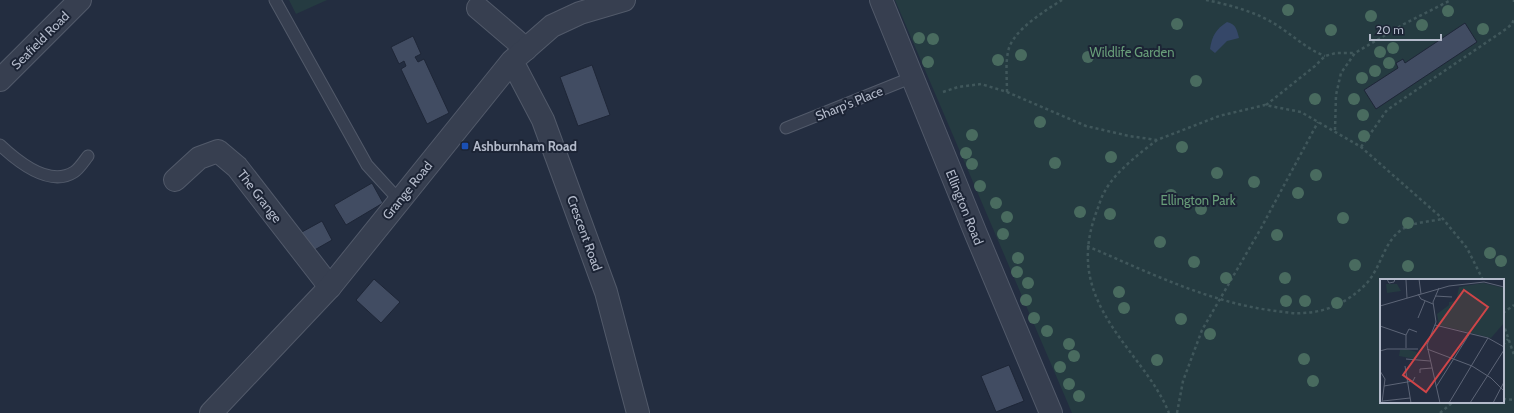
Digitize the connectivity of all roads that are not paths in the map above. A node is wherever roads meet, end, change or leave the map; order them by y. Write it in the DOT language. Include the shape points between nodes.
graph roads {
  1 [pos="80,0"];
  2 [pos="275,0"];
  3 [pos="624,0"];
  4 [pos="881,0"];
  5 [pos="478,8"];
  6 [pos="519,55"];
  7 [pos="913,77"];
  8 [pos="0,80"];
  9 [pos="786,128"];
  10 [pos="0,145"];
  11 [pos="88,156"];
  12 [pos="175,180"];
  13 [pos="399,200"];
  14 [pos="330,287"];
  15 [pos="212,413"];
  16 [pos="638,413"];
  17 [pos="1051,413"];
  1 -- 8 [label="street, Seafield Road"];
  2 -- 13 [label="lane" via="367,165"];
  3 -- 6 [label="street, Grange Road" via="580,13 552,26"];
  4 -- 7 [label="street, Ellington Road"];
  5 -- 6 [label="street"];
  6 -- 13 [label="street, Grange Road"];
  6 -- 16 [label="street, Crescent Road" via="606,292"];
  7 -- 9 [label="lane, Sharp's Place"];
  7 -- 17 [label="street, Ellington Road"];
  10 -- 11 [label="lane" via="22,164 37,172 64,177 75,172"];
  12 -- 14 [label="street, The Grange" via="199,158 218,151 242,173"];
  13 -- 14 [label="street, Grange Road"];
  14 -- 15 [label="street, Grange Road"];
}
